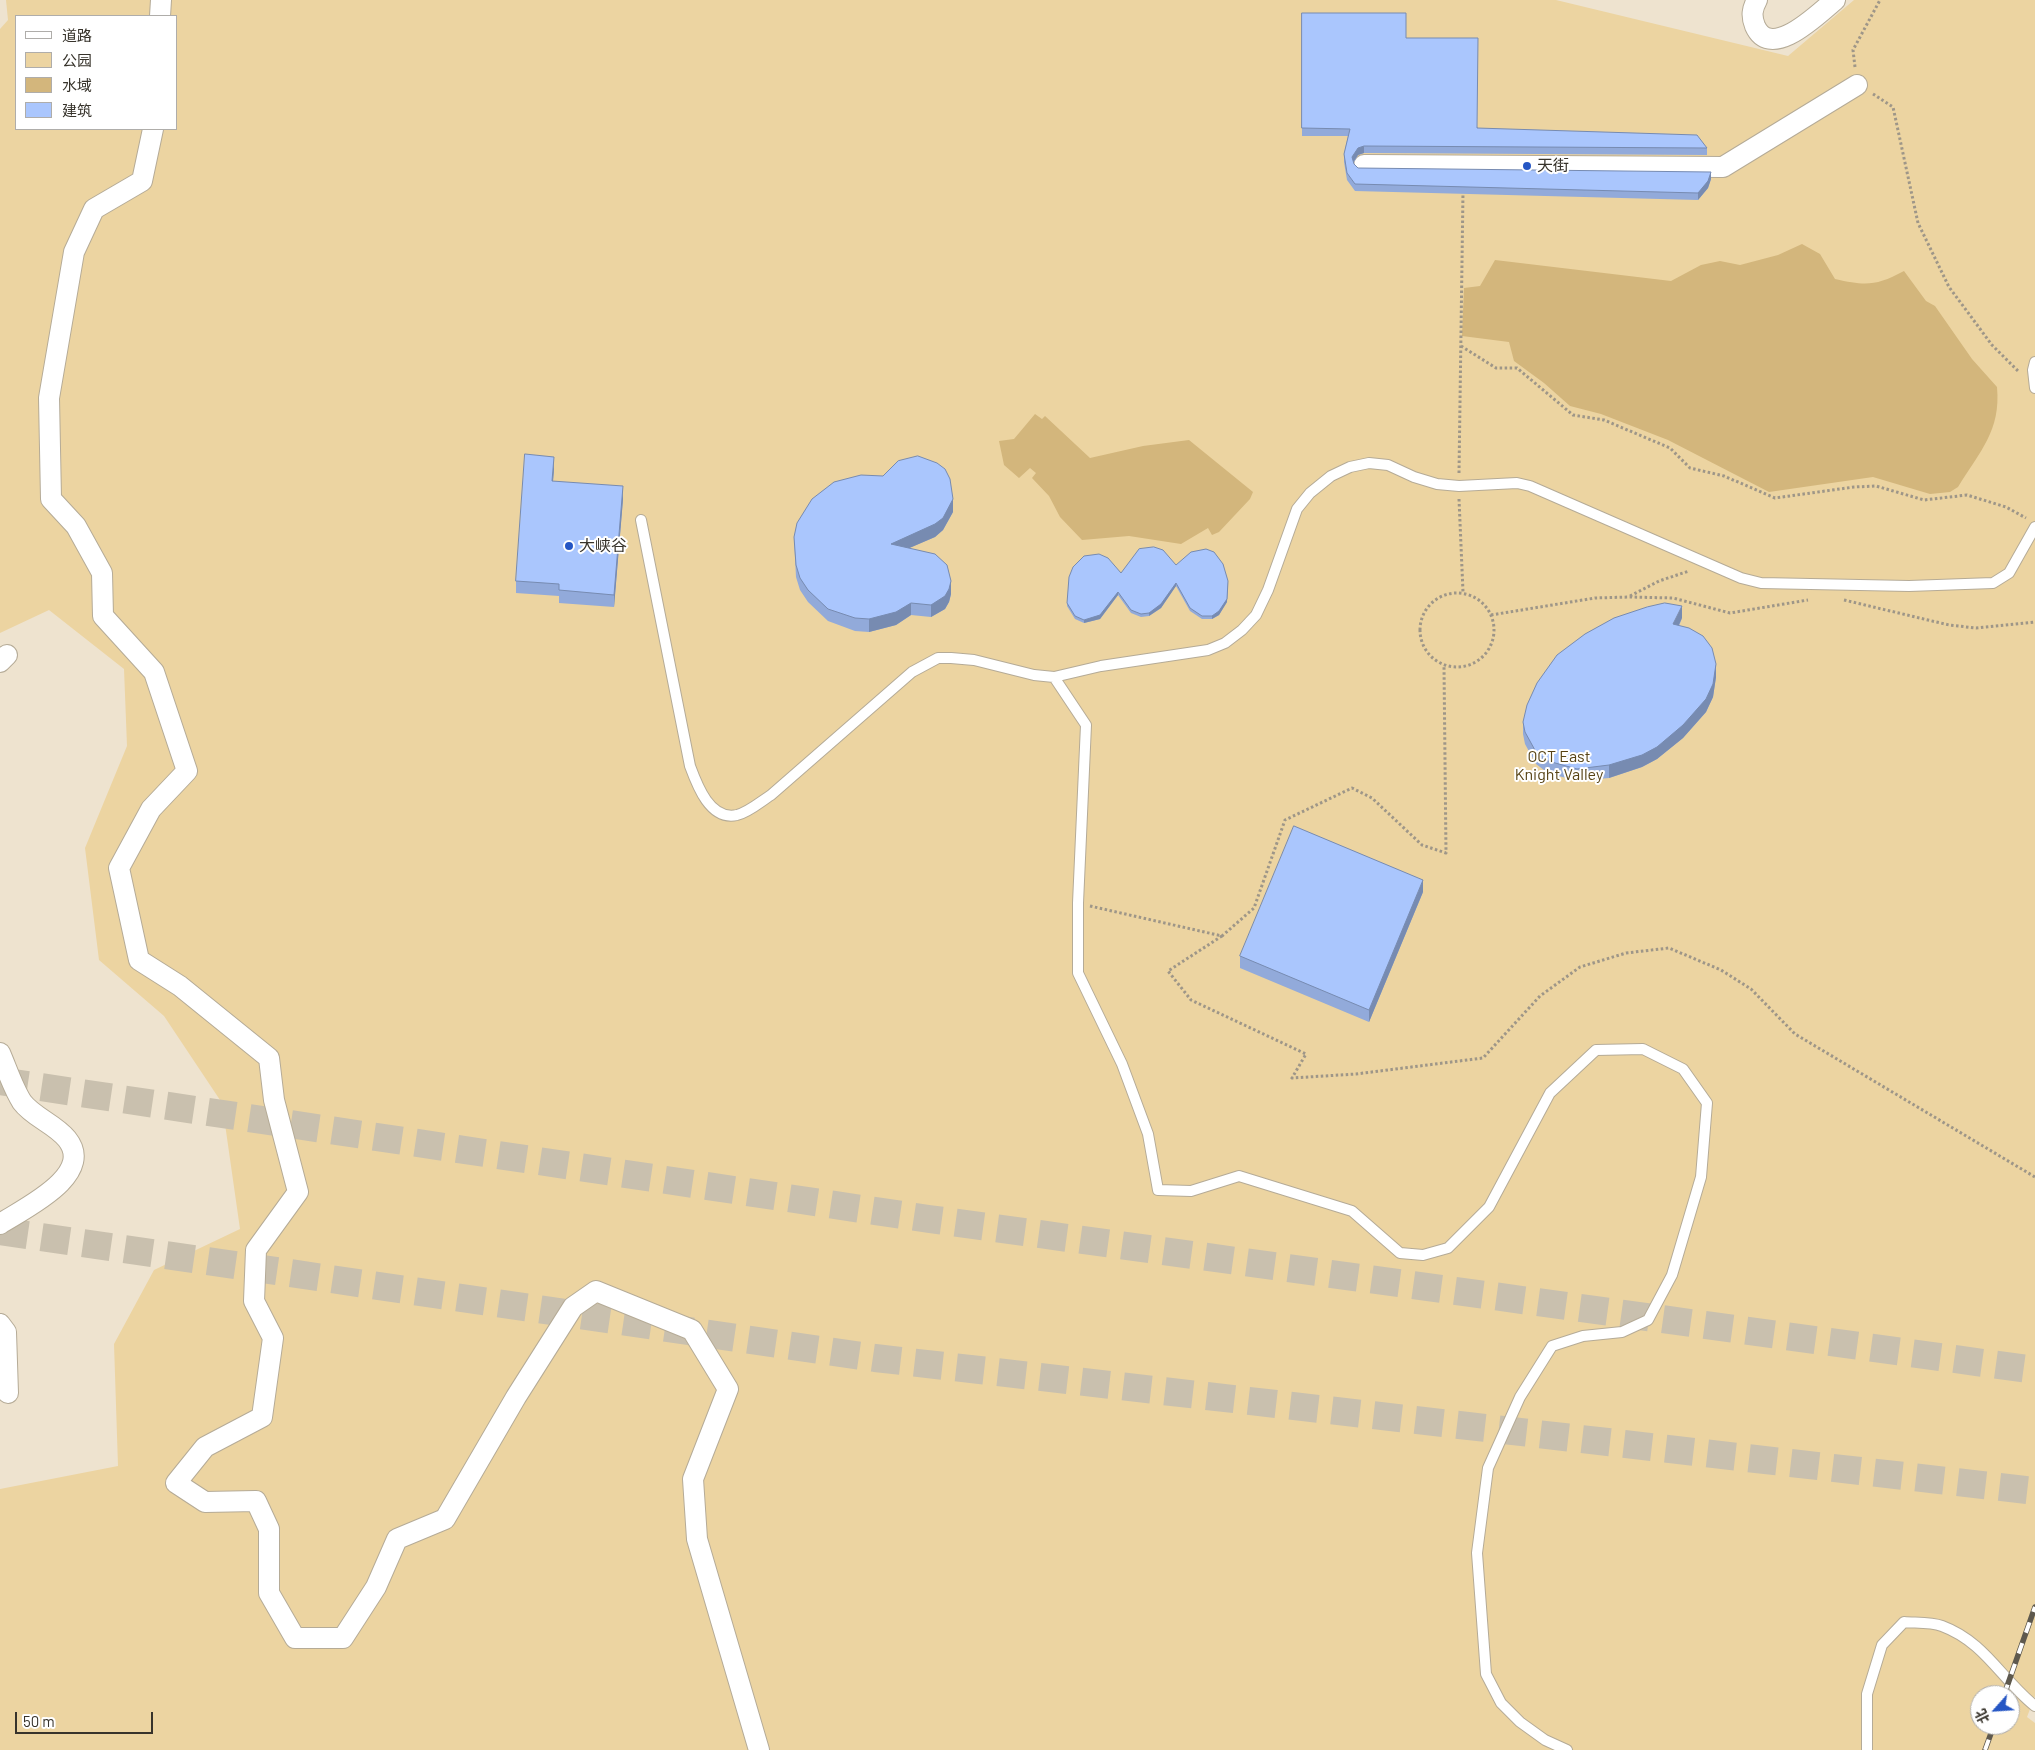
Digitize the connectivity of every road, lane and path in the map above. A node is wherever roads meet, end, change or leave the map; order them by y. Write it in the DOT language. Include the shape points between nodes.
graph roads {
  1 [pos="161,0"];
  2 [pos="1757,0"];
  3 [pos="1835,0"];
  4 [pos="1880,0"];
  5 [pos="160,15"];
  6 [pos="1857,85"];
  7 [pos="153,130"];
  8 [pos="1364,166"];
  9 [pos="1463,166"];
  10 [pos="1461,346"];
  11 [pos="2035,362"];
  12 [pos="2035,388"];
  13 [pos="1459,486"];
  14 [pos="641,520"];
  15 [pos="2031,523"];
  16 [pos="1708,564"];
  17 [pos="1463,592"];
  18 [pos="1630,596"];
  19 [pos="1812,600"];
  20 [pos="1842,600"];
  21 [pos="1491,615"];
  22 [pos="2035,622"];
  23 [pos="1444,666"];
  24 [pos="1054,677"];
  25 [pos="1078,903"];
  26 [pos="1222,936"];
  27 [pos="0,1053"];
  28 [pos="2035,1177"];
  29 [pos="0,1224"];
  30 [pos="0,1324"];
  31 [pos="8,1393"];
  32 [pos="2035,1706"];
  33 [pos="759,1750"];
  34 [pos="1567,1750"];
  35 [pos="1867,1750"];
  1 -- 5 [label="street"];
  2 -- 3 [label="street" via="1752,12 1757,29 1765,37 1773,39 1796,32"];
  4 -- 6 [label="path" via="1853,50"];
  6 -- 9 [label="street" via="1723,167"];
  6 -- 12 [label="path" via="1893,107 1918,223 1949,287 1992,345"];
  7 -- 33 [label="street" via="142,181 94,209 74,252 49,398 50,499 76,526 102,573 103,616 154,672 187,771 151,810 119,868 139,960 180,986 268,1058 274,1100 298,1192 256,1250 254,1301 273,1338 262,1417 205,1447 176,1483 205,1502 256,1501 269,1529 270,1593 295,1638 343,1638 376,1587 397,1539 445,1519 573,1307 596,1291 692,1330 728,1390 693,1479 696,1539"];
  8 -- 9 [label="street"];
  9 -- 10 [label="path"];
  10 -- 13 [label="path"];
  10 -- 15 [label="path" via="1496,368 1516,368 1573,416 1604,420 1670,448 1690,468 1724,476 1775,498 1876,486 1924,500 1966,495 2006,507"];
  11 -- 12 [label="lane"];
  13 -- 16 [label="lane" via="1517,483 1530,486"];
  13 -- 17 [label="path"];
  13 -- 24 [label="lane" via="1422,479 1388,465 1369,463 1350,467 1310,492 1297,509 1256,615 1225,643 1208,650 1101,666"];
  14 -- 24 [label="lane" via="690,766 703,797 726,815 749,810 771,795 912,672 938,658 974,660"];
  15 -- 16 [label="lane" via="2009,573 1993,583 1909,586 1761,583"];
  16 -- 18 [label="path" via="1659,581"];
  17 -- 21 [label="path" via="1480,600"];
  17 -- 23 [label="path" via="1438,596 1422,615 1419,627 1425,651"];
  18 -- 19 [label="path" via="1672,598 1730,613"];
  18 -- 21 [label="path" via="1595,598"];
  20 -- 22 [label="path" via="1976,628"];
  21 -- 23 [label="path" via="1493,640 1480,660 1463,667"];
  23 -- 26 [label="path" via="1446,853 1422,845 1372,798 1352,788 1285,820 1254,908"];
  24 -- 25 [label="lane" via="1086,725"];
  25 -- 26 [label="path"];
  25 -- 34 [label="lane" via="1078,973 1122,1064 1148,1134 1158,1190 1191,1191 1239,1176 1352,1211 1400,1253 1423,1254 1448,1248 1489,1207 1550,1093 1596,1050 1643,1049 1683,1069 1707,1103 1701,1178 1672,1276 1648,1320 1622,1332 1583,1336 1552,1346 1520,1397 1488,1468 1476,1553 1486,1674 1501,1703 1520,1722 1545,1740"];
  26 -- 28 [label="path" via="1168,971 1191,1000 1306,1054 1292,1078 1356,1074 1483,1058 1540,996 1580,968 1626,953 1669,948 1721,970 1751,990 1795,1034"];
  27 -- 29 [label="street" via="23,1103 67,1139 73,1153 69,1174 50,1194"];
  30 -- 31 [label="street" via="6,1332"];
  32 -- 35 [label="lane" via="2020,1694 1981,1649 1942,1626 1904,1622 1882,1645 1867,1694"];
}
